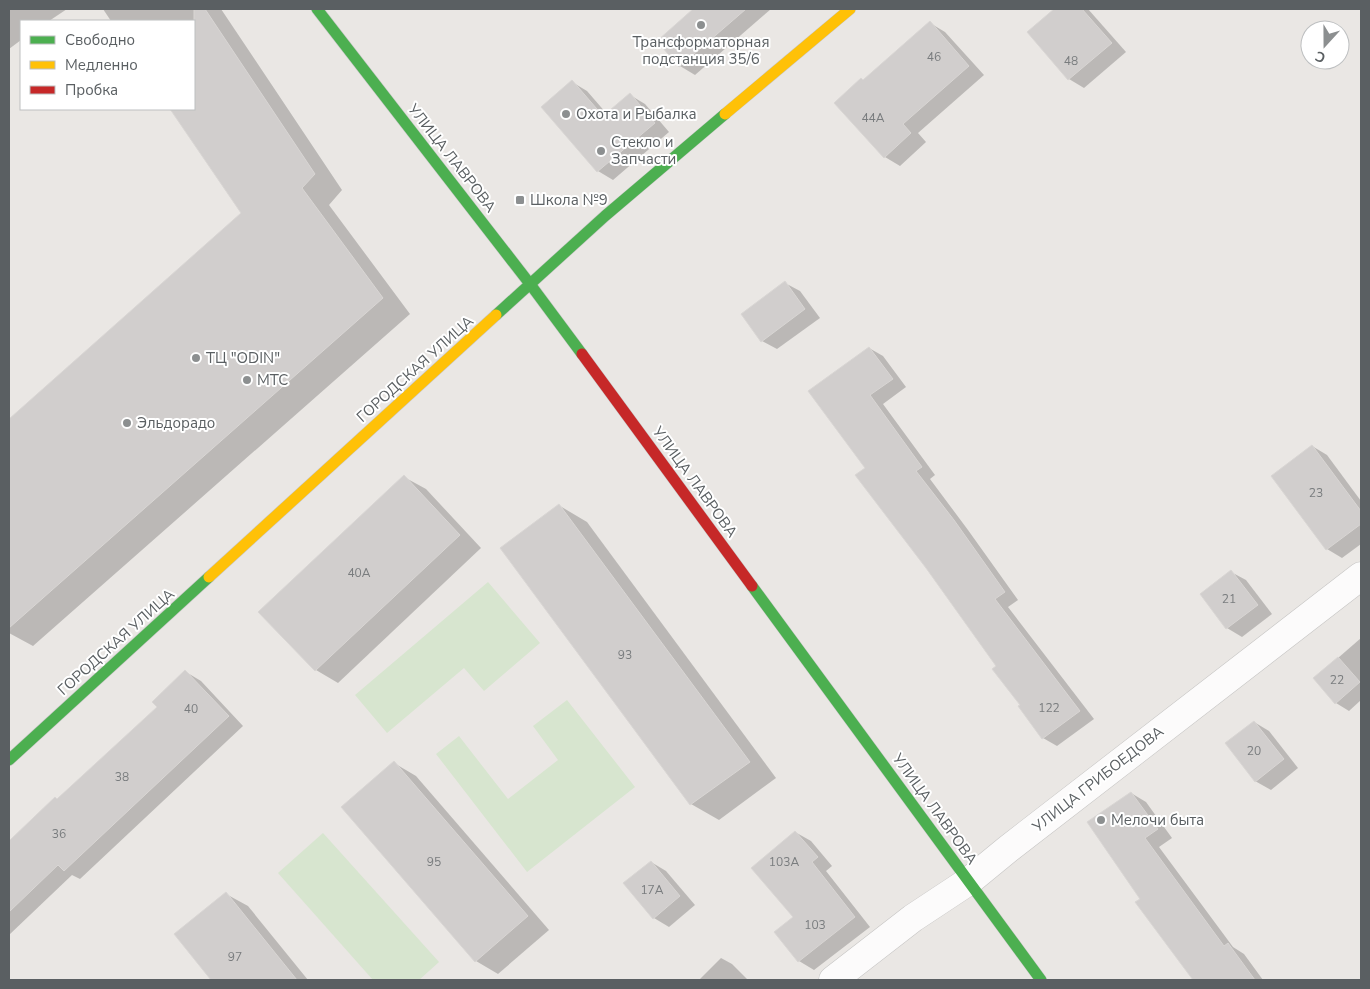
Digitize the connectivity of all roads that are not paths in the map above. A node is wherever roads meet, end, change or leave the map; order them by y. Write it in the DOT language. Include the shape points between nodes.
graph roads {
  1 [pos="317,9"];
  2 [pos="850,9"];
  3 [pos="530,284"];
  4 [pos="1361,576"];
  5 [pos="9,760"];
  6 [pos="969,881"];
  7 [pos="833,980"];
  8 [pos="1041,980"];
  1 -- 3 [label="main road, УЛИЦА ЛАВРОВА"];
  2 -- 3 [label="main road, ГОРОДСКАЯ УЛИЦА" via="605,216"];
  3 -- 5 [label="main road, ГОРОДСКАЯ УЛИЦА"];
  3 -- 6 [label="main road, УЛИЦА ЛАВРОВА"];
  4 -- 6 [label="street, УЛИЦА ГРИБОЕДОВА"];
  6 -- 7 [label="street, УЛИЦА ГРИБОЕДОВА" via="913,918"];
  6 -- 8 [label="main road, УЛИЦА ЛАВРОВА"];
}
